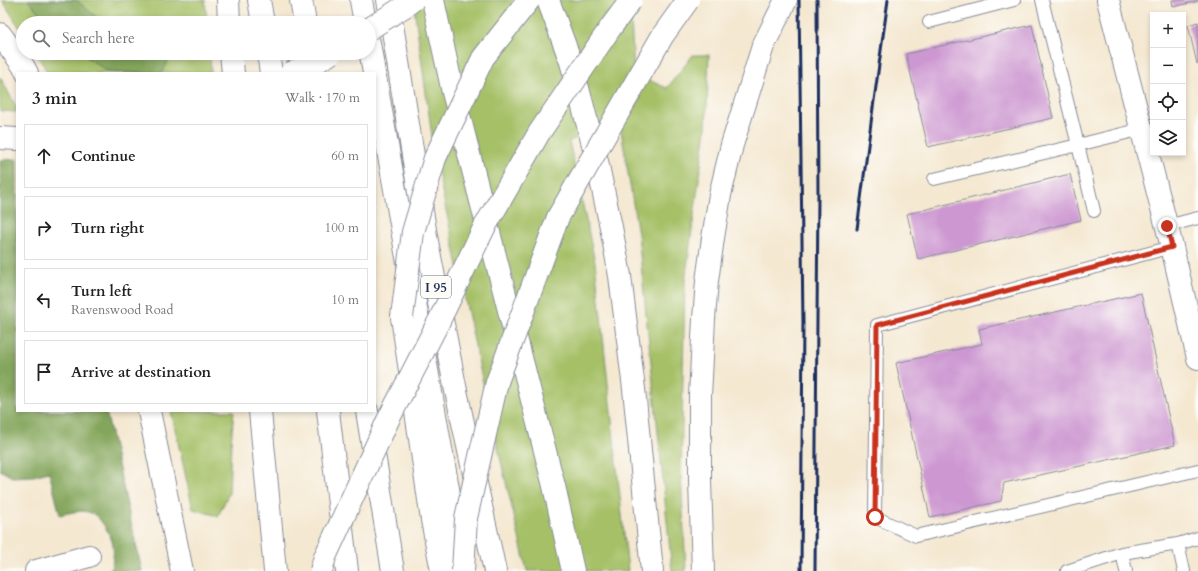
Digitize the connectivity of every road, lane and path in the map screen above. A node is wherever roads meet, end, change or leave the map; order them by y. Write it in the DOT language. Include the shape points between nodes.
graph roads {
  1 [pos="228,0"];
  2 [pos="259,0"];
  3 [pos="301,0"];
  4 [pos="361,0"];
  5 [pos="388,0"];
  6 [pos="413,0"];
  7 [pos="433,0"];
  8 [pos="529,0"];
  9 [pos="548,0"];
  10 [pos="631,0"];
  11 [pos="688,0"];
  12 [pos="786,0"];
  13 [pos="1014,0"];
  14 [pos="1042,0"];
  15 [pos="1108,0"];
  16 [pos="229,16"];
  17 [pos="262,16"];
  18 [pos="304,16"];
  19 [pos="364,16"];
  20 [pos="929,22"];
  21 [pos="376,25"];
  22 [pos="0,34"];
  23 [pos="16,56"];
  24 [pos="19,60"];
  25 [pos="232,60"];
  26 [pos="269,60"];
  27 [pos="311,60"];
  28 [pos="320,60"];
  29 [pos="372,60"];
  30 [pos="26,72"];
  31 [pos="233,72"];
  32 [pos="271,72"];
  33 [pos="293,72"];
  34 [pos="313,72"];
  35 [pos="374,72"];
  36 [pos="376,83"];
  37 [pos="1142,129"];
  38 [pos="0,138"];
  39 [pos="16,139"];
  40 [pos="1078,145"];
  41 [pos="934,179"];
  42 [pos="1094,212"];
  43 [pos="1198,218"];
  44 [pos="1167,226"];
  45 [pos="1172,247"];
  46 [pos="1198,358"];
  47 [pos="149,412"];
  48 [pos="260,412"];
  49 [pos="328,412"];
  50 [pos="367,412"];
  51 [pos="1198,470"];
  52 [pos="1198,538"];
  53 [pos="1178,544"];
  54 [pos="1122,554"];
  55 [pos="88,556"];
  56 [pos="36,571"];
  57 [pos="182,571"];
  58 [pos="275,571"];
  59 [pos="321,571"];
  60 [pos="348,571"];
  61 [pos="393,571"];
  62 [pos="442,571"];
  63 [pos="463,571"];
  64 [pos="495,571"];
  65 [pos="573,571"];
  66 [pos="652,571"];
  67 [pos="703,571"];
  68 [pos="1067,571"];
  69 [pos="1126,571"];
  70 [pos="1184,571"];
  1 -- 16 [label="main road"];
  2 -- 17 [label="main road"];
  3 -- 18 [label="main road"];
  4 -- 19 [label="main road"];
  5 -- 64 [label="main road, I 95" via="428,243"];
  6 -- 21 [label="main road, bridge"];
  7 -- 65 [label="main road" via="452,88 554,486"];
  8 -- 62 [label="main road, bridge" via="483,58 435,158 413,232 402,317"];
  9 -- 66 [label="main road" via="571,62 587,123 620,276"];
  10 -- 59 [label="main road, bridge" via="539,133 484,228 388,420 325,557"];
  11 -- 63 [label="main road, bridge" via="663,35 558,217 497,382 466,518"];
  12 -- 67 [label="main road" via="763,46 732,145 712,238 700,396"];
  13 -- 20 [label="lane"];
  14 -- 40 [label="lane"];
  15 -- 37 [label="main road"];
  22 -- 23 [label="main road"];
  24 -- 30 [label="main road"];
  25 -- 31 [label="main road"];
  26 -- 32 [label="main road"];
  27 -- 34 [label="main road"];
  28 -- 33 [label="main road, bridge"];
  29 -- 35 [label="main road"];
  36 -- 63 [label="main road"];
  37 -- 40 [label="lane"];
  37 -- 44 [label="main road"];
  38 -- 39 [label="main road"];
  40 -- 41 [label="lane"];
  40 -- 42 [label="lane"];
  43 -- 44 [label="lane"];
  44 -- 45 [label="main road"];
  45 -- 46 [label="main road"];
  45 -- 51 [label="lane" via="877,325 875,517 916,536"];
  47 -- 57 [label="main road"];
  48 -- 58 [label="main road"];
  49 -- 60 [label="main road"];
  50 -- 61 [label="main road"];
  52 -- 53 [label="lane"];
  53 -- 54 [label="lane"];
  53 -- 70 [label="lane"];
  54 -- 68 [label="lane"];
  54 -- 69 [label="lane"];
  55 -- 56 [label="main road"];
}
